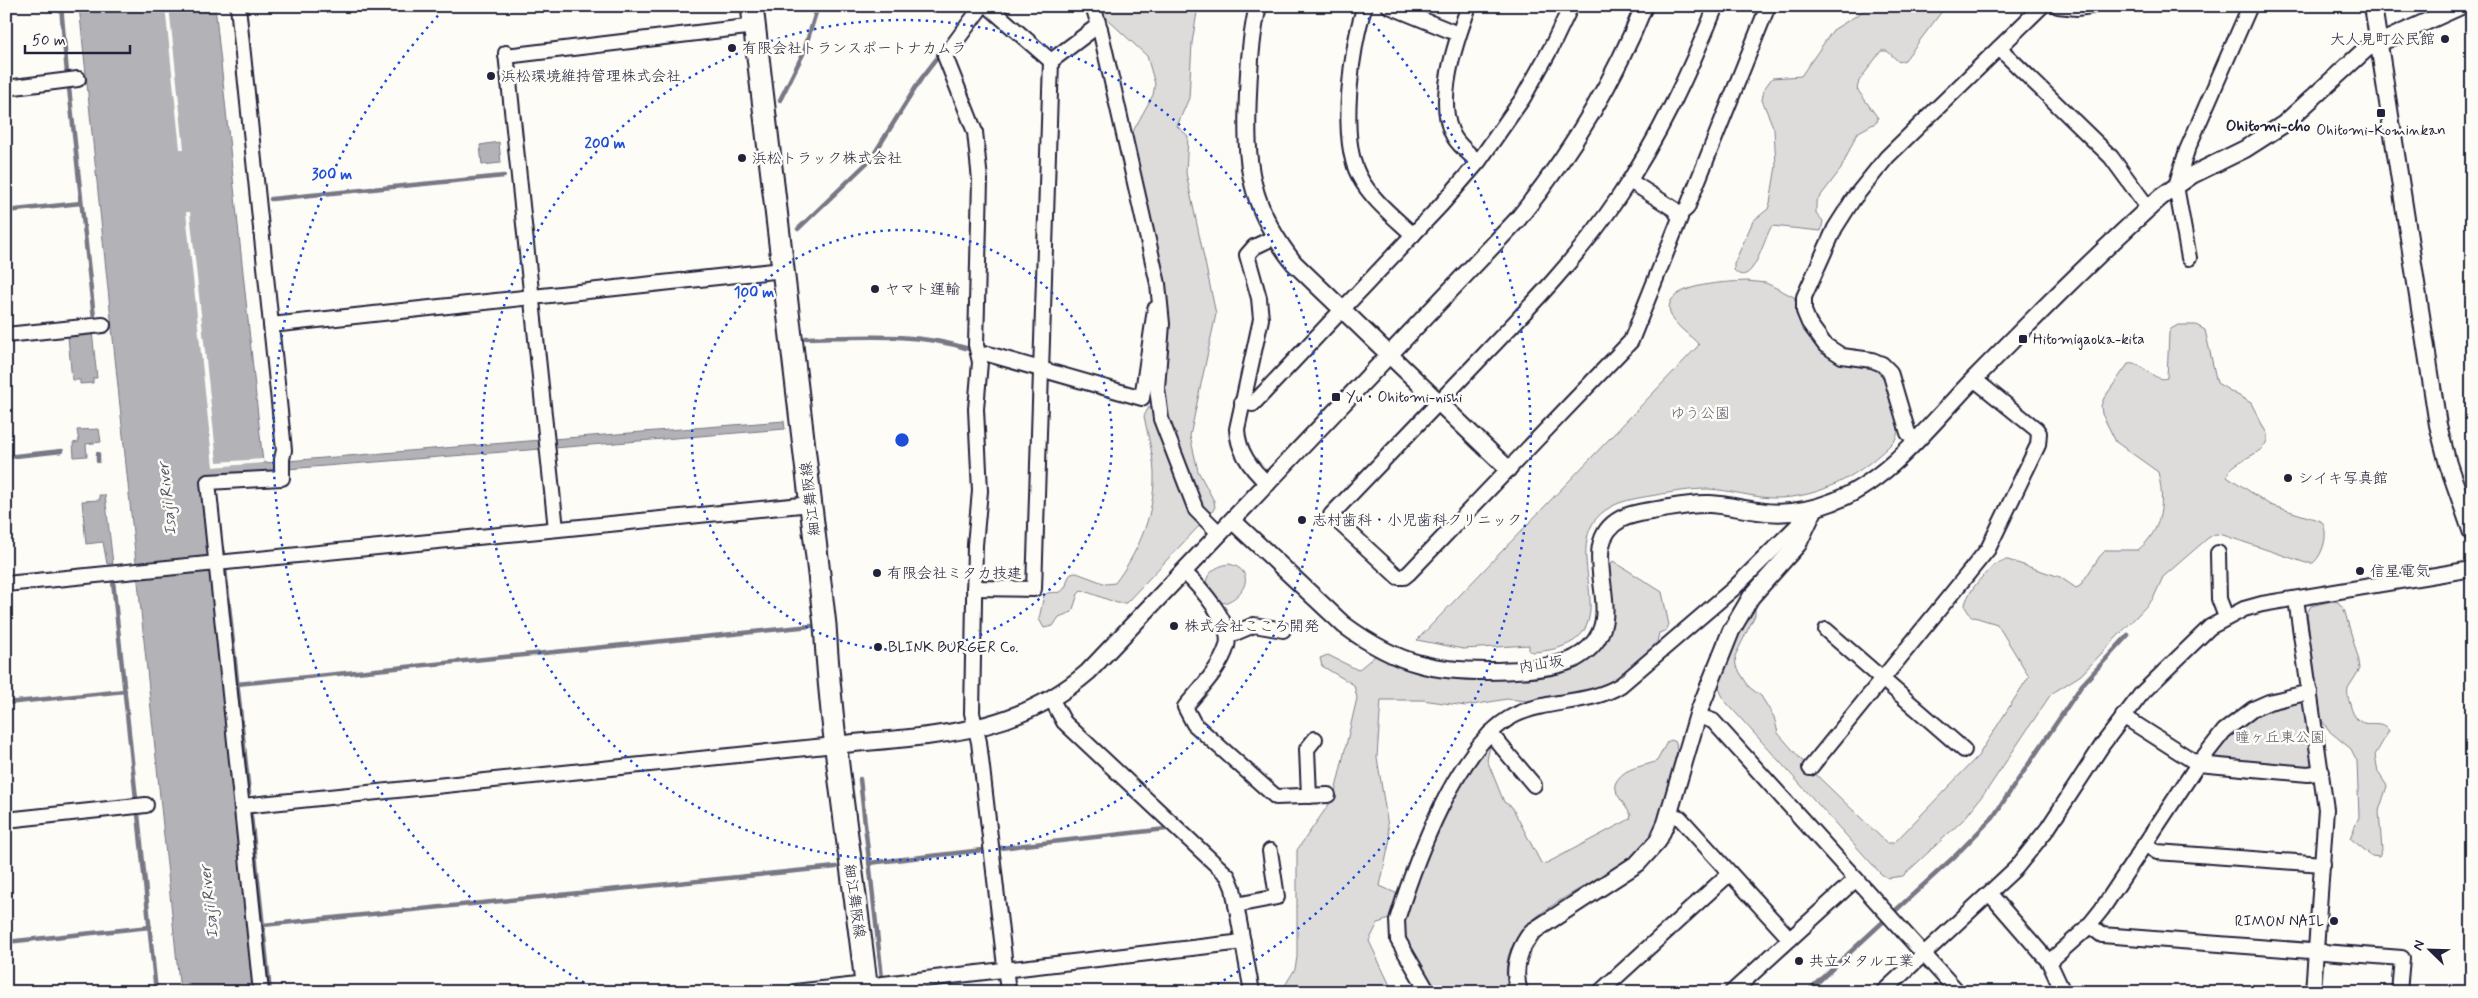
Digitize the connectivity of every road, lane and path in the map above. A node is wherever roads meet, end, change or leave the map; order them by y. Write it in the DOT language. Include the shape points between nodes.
graph roads {
  1 [pos="238,6"];
  2 [pos="982,6"];
  3 [pos="988,6"];
  4 [pos="1093,6"];
  5 [pos="1258,6"];
  6 [pos="1365,6"];
  7 [pos="1389,6"];
  8 [pos="1469,6"];
  9 [pos="1571,6"];
  10 [pos="1644,6"];
  11 [pos="1716,6"];
  12 [pos="1768,6"];
  13 [pos="2042,6"];
  14 [pos="2058,6"];
  15 [pos="2091,6"];
  16 [pos="2250,6"];
  17 [pos="2372,6"];
  18 [pos="2461,6"];
  19 [pos="754,16"];
  20 [pos="1100,29"];
  21 [pos="1458,34"];
  22 [pos="2378,42"];
  23 [pos="1999,48"];
  24 [pos="1051,61"];
  25 [pos="78,79"];
  26 [pos="6,88"];
  27 [pos="1478,162"];
  28 [pos="1630,181"];
  29 [pos="2176,186"];
  30 [pos="2149,208"];
  31 [pos="1679,215"];
  32 [pos="1413,235"];
  33 [pos="1275,237"];
  34 [pos="2189,258"];
  35 [pos="784,270"];
  36 [pos="532,297"];
  37 [pos="1161,308"];
  38 [pos="1342,310"];
  39 [pos="103,325"];
  40 [pos="271,325"];
  41 [pos="6,335"];
  42 [pos="979,356"];
  43 [pos="1390,356"];
  44 [pos="1041,369"];
  45 [pos="1974,379"];
  46 [pos="1242,402"];
  47 [pos="1438,402"];
  48 [pos="1915,440"];
  49 [pos="1508,470"];
  50 [pos="1268,484"];
  51 [pos="811,504"];
  52 [pos="1815,508"];
  53 [pos="1233,521"];
  54 [pos="556,529"];
  55 [pos="2472,533"];
  56 [pos="1220,534"];
  57 [pos="2218,554"];
  58 [pos="214,563"];
  59 [pos="2472,569"];
  60 [pos="1184,572"];
  61 [pos="6,584"];
  62 [pos="974,588"];
  63 [pos="2296,599"];
  64 [pos="2226,617"];
  65 [pos="1282,630"];
  66 [pos="1826,630"];
  67 [pos="1228,636"];
  68 [pos="1882,679"];
  69 [pos="2310,692"];
  70 [pos="1052,700"];
  71 [pos="1698,716"];
  72 [pos="2123,716"];
  73 [pos="975,728"];
  74 [pos="1490,733"];
  75 [pos="1315,740"];
  76 [pos="835,745"];
  77 [pos="1964,750"];
  78 [pos="2198,764"];
  79 [pos="1810,768"];
  80 [pos="2322,772"];
  81 [pos="1534,785"];
  82 [pos="1328,795"];
  83 [pos="1309,796"];
  84 [pos="146,805"];
  85 [pos="242,806"];
  86 [pos="1668,814"];
  87 [pos="6,820"];
  88 [pos="2145,844"];
  89 [pos="1270,851"];
  90 [pos="2323,864"];
  91 [pos="1730,873"];
  92 [pos="1856,878"];
  93 [pos="1990,894"];
  94 [pos="1236,905"];
  95 [pos="2089,925"];
  96 [pos="1790,938"];
  97 [pos="1243,942"];
  98 [pos="2316,951"];
  99 [pos="1924,954"];
  100 [pos="2049,962"];
  101 [pos="1005,970"];
  102 [pos="866,987"];
  103 [pos="261,992"];
  104 [pos="795,992"];
  105 [pos="1008,992"];
  106 [pos="1252,992"];
  107 [pos="1428,992"];
  108 [pos="1519,992"];
  109 [pos="1600,992"];
  110 [pos="1732,992"];
  111 [pos="1882,992"];
  112 [pos="1958,992"];
  113 [pos="2063,992"];
  114 [pos="2313,992"];
  115 [pos="2399,992"];
  1 -- 40 [label="street"];
  2 -- 42 [label="street" via="944,56 975,132 980,180 976,345"];
  3 -- 24 [label="street"];
  4 -- 20 [label="street"];
  5 -- 33 [label="street" via="1250,48 1246,148 1254,190"];
  6 -- 32 [label="street" via="1352,57 1351,154 1364,185"];
  7 -- 21 [label="street"];
  8 -- 21 [label="street"];
  9 -- 27 [label="street" via="1523,98"];
  10 -- 43 [label="street" via="1601,98 1544,186 1504,235"];
  11 -- 28 [label="street" via="1679,94"];
  12 -- 31 [label="street" via="1687,208"];
  13 -- 23 [label="street"];
  14 -- 15 [label="street"];
  16 -- 29 [label="street" via="2187,150"];
  17 -- 22 [label="street"];
  18 -- 22 [label="street, 内山坂"];
  19 -- 35 [label="main road, 細江舞阪線"];
  19 -- 36 [label="street" via="506,54"];
  20 -- 24 [label="street" via="1092,30"];
  20 -- 37 [label="street"];
  21 -- 27 [label="street" via="1449,66 1448,117 1454,137"];
  22 -- 29 [label="street, 内山坂" via="2363,51 2302,109 2271,133"];
  22 -- 55 [label="street" via="2438,425"];
  23 -- 30 [label="street" via="2111,156"];
  23 -- 48 [label="street" via="1887,157 1854,198 1835,228 1804,299 1808,323 1825,345 1842,356 1882,364 1890,372 1908,433"];
  24 -- 44 [label="street"];
  25 -- 26 [label="street"];
  27 -- 32 [label="street"];
  28 -- 31 [label="street"];
  28 -- 47 [label="street" via="1555,280"];
  29 -- 30 [label="street, 内山坂"];
  29 -- 34 [label="street"];
  30 -- 45 [label="street, 内山坂"];
  31 -- 49 [label="street" via="1631,341"];
  32 -- 38 [label="street"];
  33 -- 38 [label="street" via="1294,262"];
  33 -- 46 [label="street" via="1254,247 1247,255 1260,319"];
  35 -- 36 [label="street"];
  35 -- 51 [label="main road, 細江舞阪線"];
  36 -- 40 [label="street"];
  36 -- 54 [label="street"];
  37 -- 44 [label="street" via="1155,309 1142,398"];
  37 -- 56 [label="street" via="1158,388 1161,419 1196,510"];
  38 -- 43 [label="street"];
  38 -- 46 [label="street" via="1253,404"];
  39 -- 41 [label="street"];
  40 -- 58 [label="street" via="284,450 282,478 208,482"];
  42 -- 44 [label="street" via="988,354"];
  42 -- 62 [label="street" via="976,416 980,491"];
  43 -- 47 [label="street"];
  43 -- 50 [label="street"];
  44 -- 62 [label="street" via="1034,589"];
  45 -- 48 [label="street, 内山坂"];
  45 -- 68 [label="street" via="2036,429 2040,439 1988,549"];
  46 -- 50 [label="street" via="1237,429 1240,445 1255,472"];
  47 -- 49 [label="street"];
  47 -- 49 [label="street" via="1331,515 1385,567 1398,577 1404,577"];
  48 -- 52 [label="street, 内山坂" via="1864,486"];
  50 -- 53 [label="street"];
  51 -- 54 [label="street"];
  51 -- 76 [label="main road, 細江舞阪線"];
  52 -- 53 [label="street, 内山坂" via="1774,513 1696,504 1624,517 1607,530 1602,539 1600,560 1605,615 1601,632 1591,647 1568,661 1483,671 1420,664 1361,638"];
  52 -- 71 [label="street" via="1798,544 1755,592 1737,619"];
  52 -- 74 [label="street" via="1734,589 1620,684 1600,695 1520,713"];
  53 -- 56 [label="street"];
  54 -- 58 [label="street"];
  56 -- 60 [label="street"];
  57 -- 64 [label="street" via="2219,599"];
  58 -- 61 [label="street"];
  58 -- 85 [label="street"];
  59 -- 63 [label="street"];
  60 -- 67 [label="street" via="1223,621"];
  60 -- 70 [label="street" via="1088,672"];
  62 -- 73 [label="street" via="972,713"];
  63 -- 64 [label="street" via="2244,609"];
  63 -- 69 [label="street"];
  64 -- 72 [label="street" via="2210,627 2164,671"];
  65 -- 67 [label="street" via="1254,625"];
  66 -- 68 [label="street"];
  67 -- 83 [label="street" via="1227,646 1216,667 1185,707 1194,724 1276,797"];
  68 -- 77 [label="street"];
  68 -- 79 [label="street"];
  69 -- 78 [label="street" via="2269,702 2248,712 2224,731"];
  69 -- 80 [label="street"];
  70 -- 73 [label="street" via="1018,716"];
  70 -- 94 [label="street" via="1064,722 1224,871 1232,882"];
  71 -- 86 [label="street"];
  71 -- 92 [label="street" via="1713,720"];
  72 -- 78 [label="street"];
  72 -- 93 [label="street" via="2033,848"];
  73 -- 76 [label="street"];
  73 -- 101 [label="street"];
  74 -- 81 [label="street"];
  74 -- 107 [label="street" via="1446,794 1397,920 1398,940"];
  75 -- 83 [label="street" via="1306,749"];
  76 -- 85 [label="street"];
  76 -- 102 [label="main road, 細江舞阪線"];
  78 -- 80 [label="street" via="2308,774"];
  78 -- 88 [label="street"];
  80 -- 90 [label="street" via="2326,817"];
  82 -- 83 [label="street"];
  84 -- 87 [label="street"];
  85 -- 103 [label="street"];
  86 -- 91 [label="street" via="1680,818"];
  86 -- 108 [label="street" via="1658,841 1645,857 1532,932 1516,963"];
  88 -- 90 [label="street" via="2157,852"];
  88 -- 95 [label="street"];
  89 -- 94 [label="street" via="1277,897"];
  90 -- 98 [label="street"];
  91 -- 96 [label="street"];
  91 -- 109 [label="street"];
  92 -- 96 [label="street"];
  92 -- 99 [label="street"];
  93 -- 99 [label="street"];
  93 -- 100 [label="street"];
  94 -- 97 [label="street"];
  95 -- 98 [label="street" via="2102,935"];
  95 -- 100 [label="street"];
  96 -- 110 [label="street"];
  97 -- 101 [label="street"];
  97 -- 106 [label="street"];
  98 -- 114 [label="street"];
  98 -- 115 [label="street" via="2402,958"];
  99 -- 111 [label="street"];
  99 -- 112 [label="street"];
  100 -- 113 [label="street"];
  101 -- 102 [label="street"];
  101 -- 105 [label="street"];
  102 -- 104 [label="street"];
}
